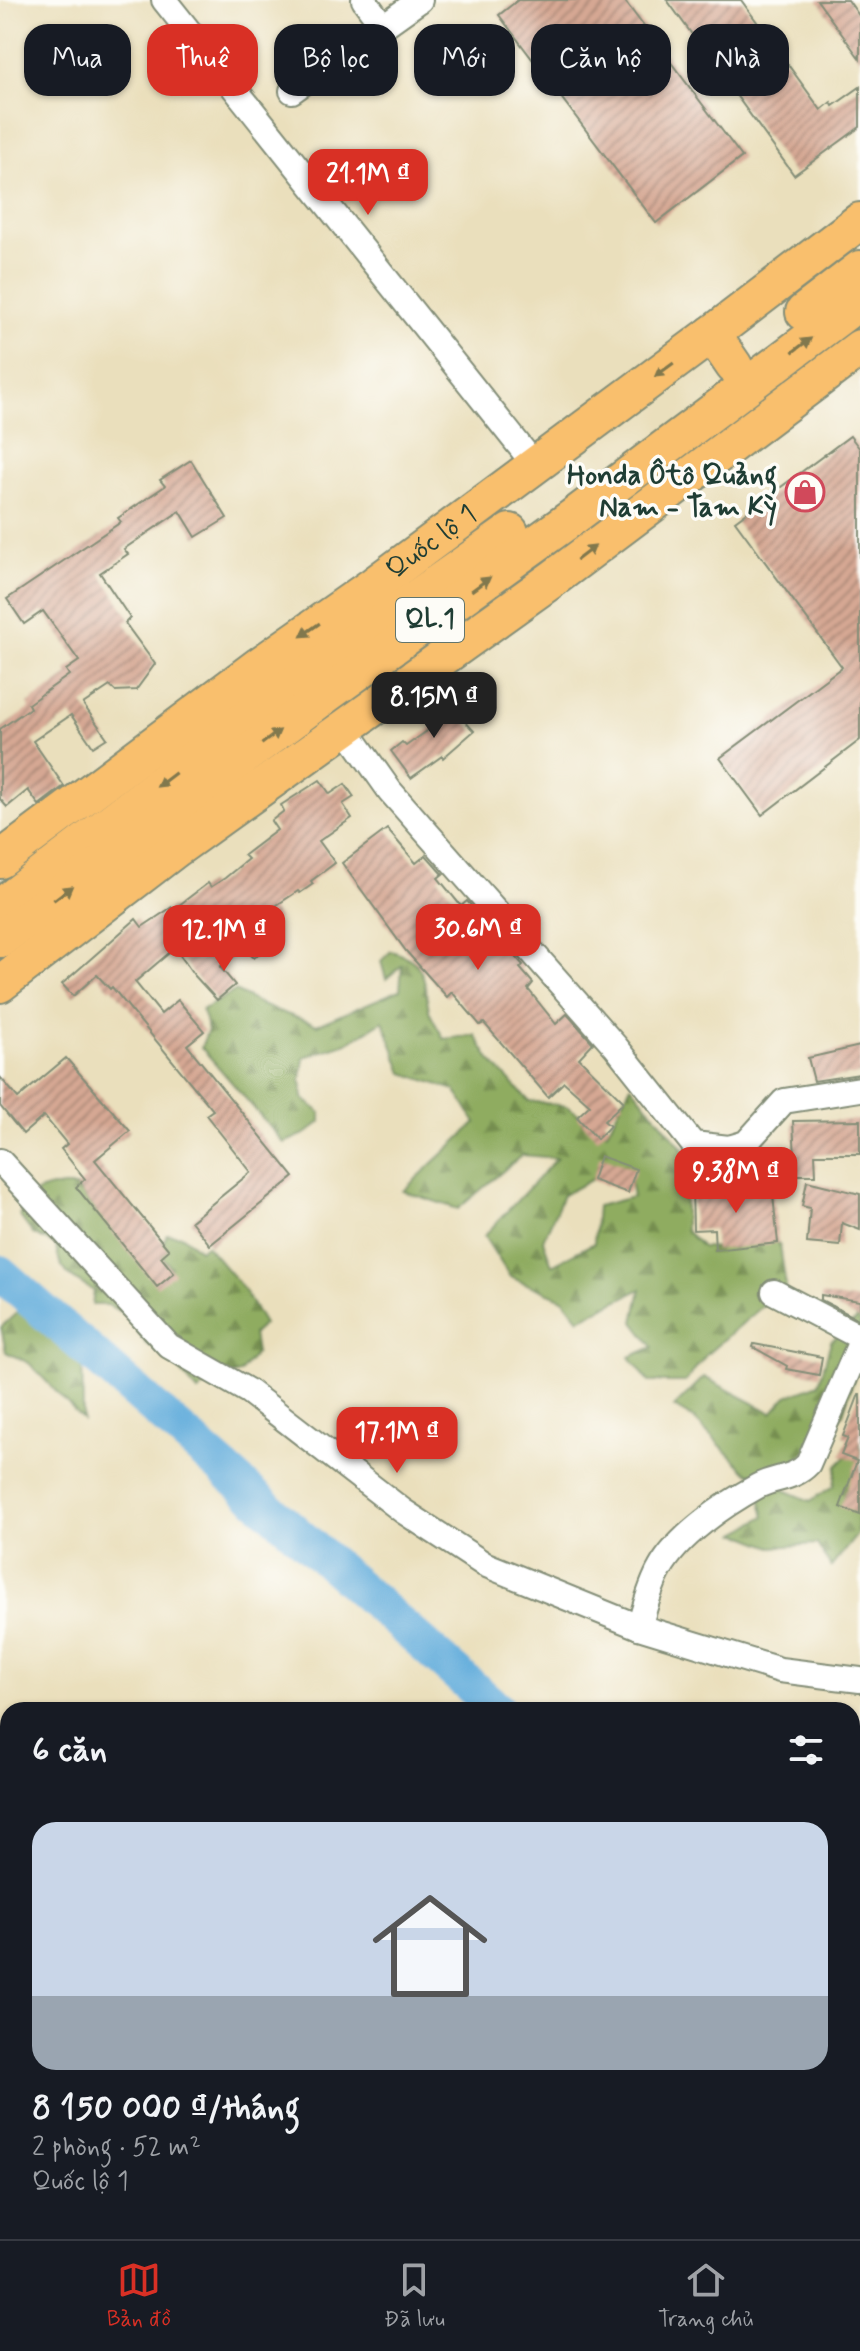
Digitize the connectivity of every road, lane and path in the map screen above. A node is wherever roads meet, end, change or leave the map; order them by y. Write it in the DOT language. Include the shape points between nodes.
graph roads {
  1 [pos="164,0"];
  2 [pos="364,0"];
  3 [pos="420,0"];
  4 [pos="382,24"];
  5 [pos="386,24"];
  6 [pos="860,221"];
  7 [pos="860,269"];
  8 [pos="860,301"];
  9 [pos="712,334"];
  10 [pos="860,348"];
  11 [pos="734,366"];
  12 [pos="534,464"];
  13 [pos="393,611"];
  14 [pos="432,664"];
  15 [pos="344,726"];
  16 [pos="0,860"];
  17 [pos="0,907"];
  18 [pos="0,939"];
  19 [pos="0,984"];
  20 [pos="860,1089"];
  21 [pos="0,1161"];
  22 [pos="774,1292"];
  23 [pos="860,1340"];
  24 [pos="639,1627"];
  25 [pos="860,1680"];
  1 -- 12 [label="street"];
  2 -- 4 [label="street"];
  3 -- 5 [label="street"];
  6 -- 9 [label="highway, Quốc lộ 1 / QL.1"];
  7 -- 11 [label="highway, Quốc lộ 1 / QL.1"];
  13 -- 8 [label="highway, Quốc lộ 1 / QL.1, one-way" via="573,517"];
  9 -- 11 [label="highway"];
  9 -- 12 [label="highway, Quốc lộ 1 / QL.1, one-way"];
  14 -- 10 [label="highway, QL.1, one-way"];
  11 -- 13 [label="highway, Quốc lộ 1 / QL.1" via="562,495"];
  12 -- 13 [label="highway, Quốc lộ 1 / QL.1"];
  13 -- 14 [label="highway"];
  13 -- 16 [label="highway, Quốc lộ 1 / QL.1, one-way" via="260,665"];
  13 -- 17 [label="highway, Quốc lộ 1 / QL.1, one-way"];
  18 -- 13 [label="highway, Quốc lộ 1 / QL.1, one-way"];
  14 -- 15 [label="highway, QL.1"];
  15 -- 19 [label="highway, QL.1"];
  15 -- 20 [label="street" via="390,791 616,1047 693,1144 729,1148 746,1143 784,1101"];
  21 -- 24 [label="street" via="169,1346 248,1391 403,1511 484,1564"];
  22 -- 23 [label="street"];
  23 -- 24 [label="street" via="808,1464 737,1498 684,1539 656,1575"];
  24 -- 25 [label="street" via="780,1670"];
}
